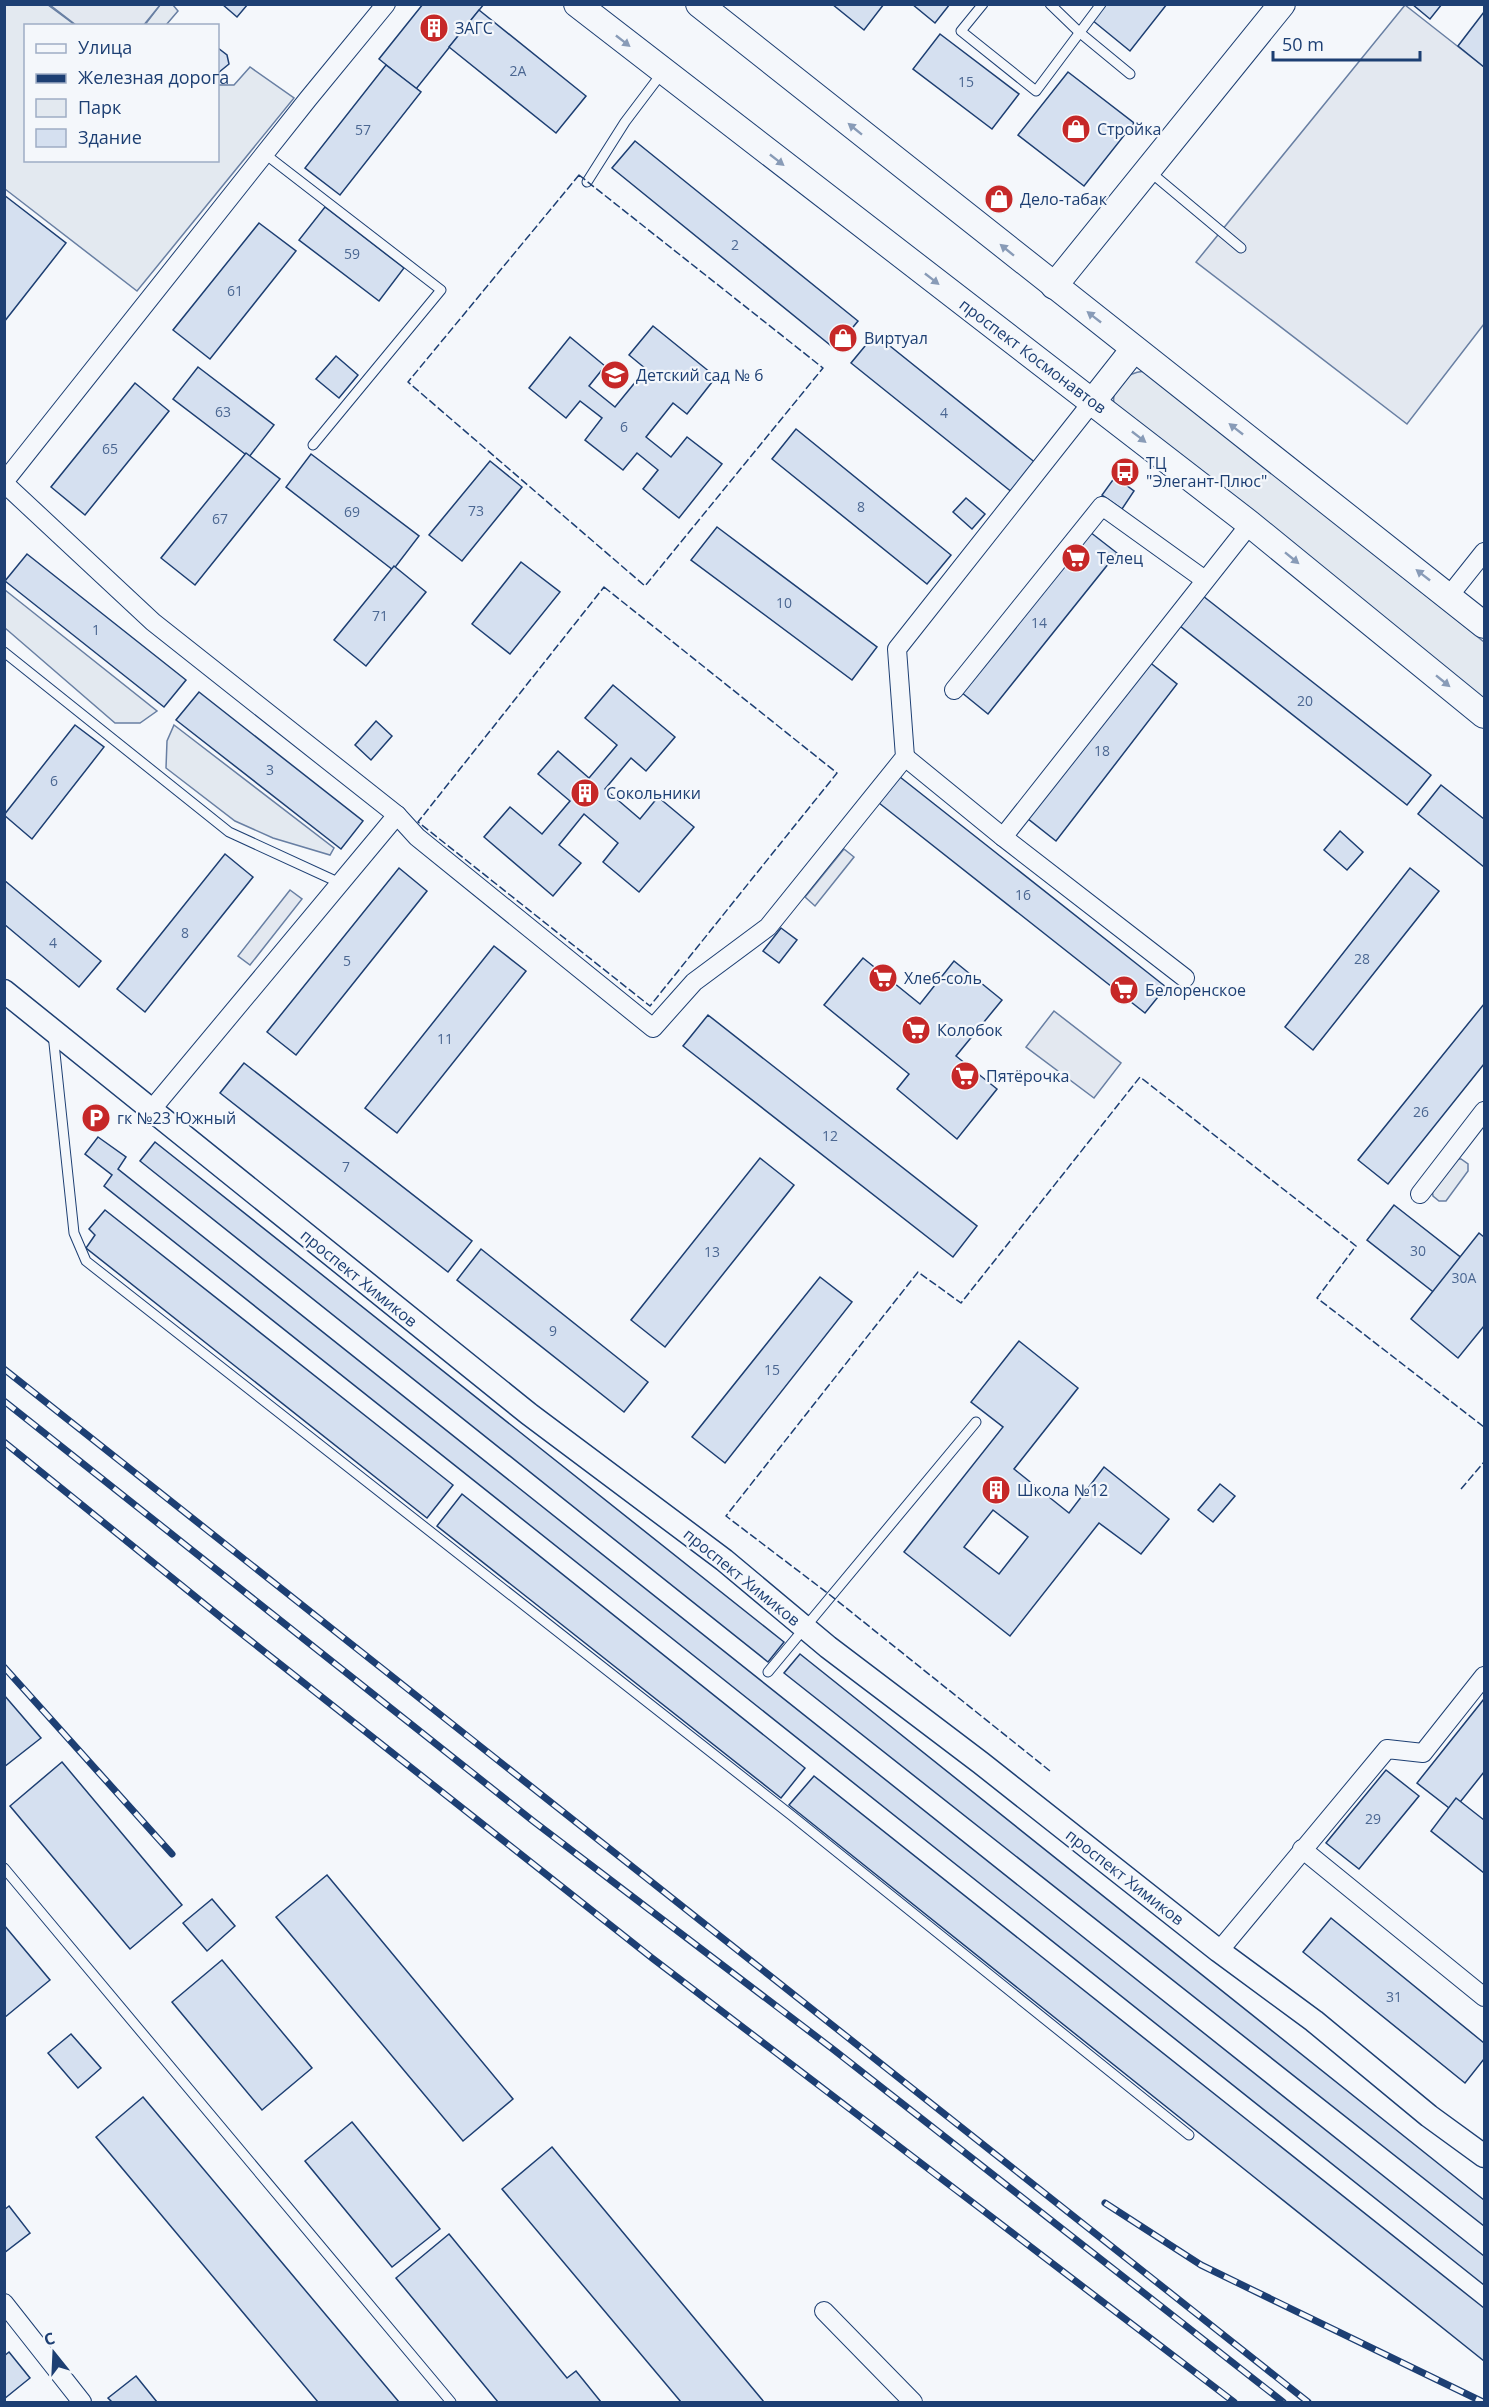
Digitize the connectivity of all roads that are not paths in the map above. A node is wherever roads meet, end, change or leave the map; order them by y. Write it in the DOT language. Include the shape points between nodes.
graph roads {
  1 [pos="386,4"];
  2 [pos="577,4"];
  3 [pos="699,4"];
  4 [pos="983,4"];
  5 [pos="1050,4"];
  6 [pos="1101,4"];
  7 [pos="1282,4"];
  8 [pos="1079,32"];
  9 [pos="663,72"];
  10 [pos="1130,74"];
  11 [pos="265,154"];
  12 [pos="1147,169"];
  13 [pos="587,182"];
  14 [pos="1241,248"];
  15 [pos="1054,286"];
  16 [pos="1134,349"];
  17 [pos="1093,401"];
  18 [pos="313,445"];
  19 [pos="4,483"];
  20 [pos="1250,524"];
  21 [pos="1485,552"];
  22 [pos="1205,580"];
  23 [pos="1449,596"];
  24 [pos="1485,625"];
  25 [pos="4,652"];
  26 [pos="954,690"];
  27 [pos="1485,715"];
  28 [pos="905,757"];
  29 [pos="397,815"];
  30 [pos="1003,837"];
  31 [pos="340,883"];
  32 [pos="1185,978"];
  33 [pos="4,992"];
  34 [pos="52,1030"];
  35 [pos="152,1109"];
  36 [pos="1485,1111"];
  37 [pos="1420,1194"];
  38 [pos="976,1422"];
  39 [pos="804,1627"];
  40 [pos="768,1672"];
  41 [pos="1485,1676"];
  42 [pos="1302,1849"];
  43 [pos="4,1868"];
  44 [pos="1219,1951"];
  45 [pos="1485,1997"];
  46 [pos="1189,2135"];
  47 [pos="1485,2156"];
  48 [pos="4,2303"];
  49 [pos="825,2311"];
  50 [pos="82,2403"];
  51 [pos="451,2403"];
  52 [pos="913,2403"];
  1 -- 11 [label="street"];
  2 -- 9 [label="main road, проспект Космонавтов, one-way"];
  15 -- 3 [label="main road, one-way"];
  4 -- 8 [label="lane" via="961,31 1036,91"];
  5 -- 8 [label="lane"];
  6 -- 8 [label="lane"];
  7 -- 12 [label="main road"];
  8 -- 10 [label="lane"];
  9 -- 13 [label="lane"];
  9 -- 17 [label="main road, проспект Космонавтов, one-way"];
  11 -- 18 [label="lane" via="441,291"];
  11 -- 19 [label="street"];
  12 -- 14 [label="lane"];
  12 -- 15 [label="main road"];
  16 -- 15 [label="main road, one-way"];
  16 -- 17 [label="main road"];
  23 -- 16 [label="main road, one-way"];
  17 -- 20 [label="main road, проспект Космонавтов, one-way"];
  17 -- 28 [label="street" via="897,649"];
  19 -- 29 [label="street" via="153,621"];
  20 -- 22 [label="street"];
  20 -- 27 [label="main road, проспект Космонавтов, one-way"];
  21 -- 23 [label="street"];
  22 -- 26 [label="street" via="1102,506"];
  22 -- 30 [label="street"];
  23 -- 24 [label="main road"];
  25 -- 31 [label="lane" via="229,832"];
  28 -- 29 [label="street" via="768,927 694,982 653,1028 417,837"];
  28 -- 30 [label="street"];
  29 -- 31 [label="street"];
  30 -- 32 [label="street"];
  31 -- 35 [label="street"];
  33 -- 34 [label="street, проспект Химиков"];
  34 -- 35 [label="street, проспект Химиков"];
  34 -- 46 [label="lane" via="74,1233 86,1261 801,1823"];
  35 -- 39 [label="street, проспект Химиков" via="529,1414 724,1560"];
  36 -- 37 [label="street"];
  38 -- 39 [label="lane"];
  39 -- 40 [label="lane"];
  39 -- 44 [label="street, проспект Химиков"];
  41 -- 42 [label="street" via="1423,1753 1387,1749"];
  42 -- 44 [label="street"];
  42 -- 45 [label="street"];
  43 -- 51 [label="lane"];
  44 -- 47 [label="street, проспект Химиков"];
  48 -- 50 [label="street"];
  49 -- 52 [label="street"];
}
